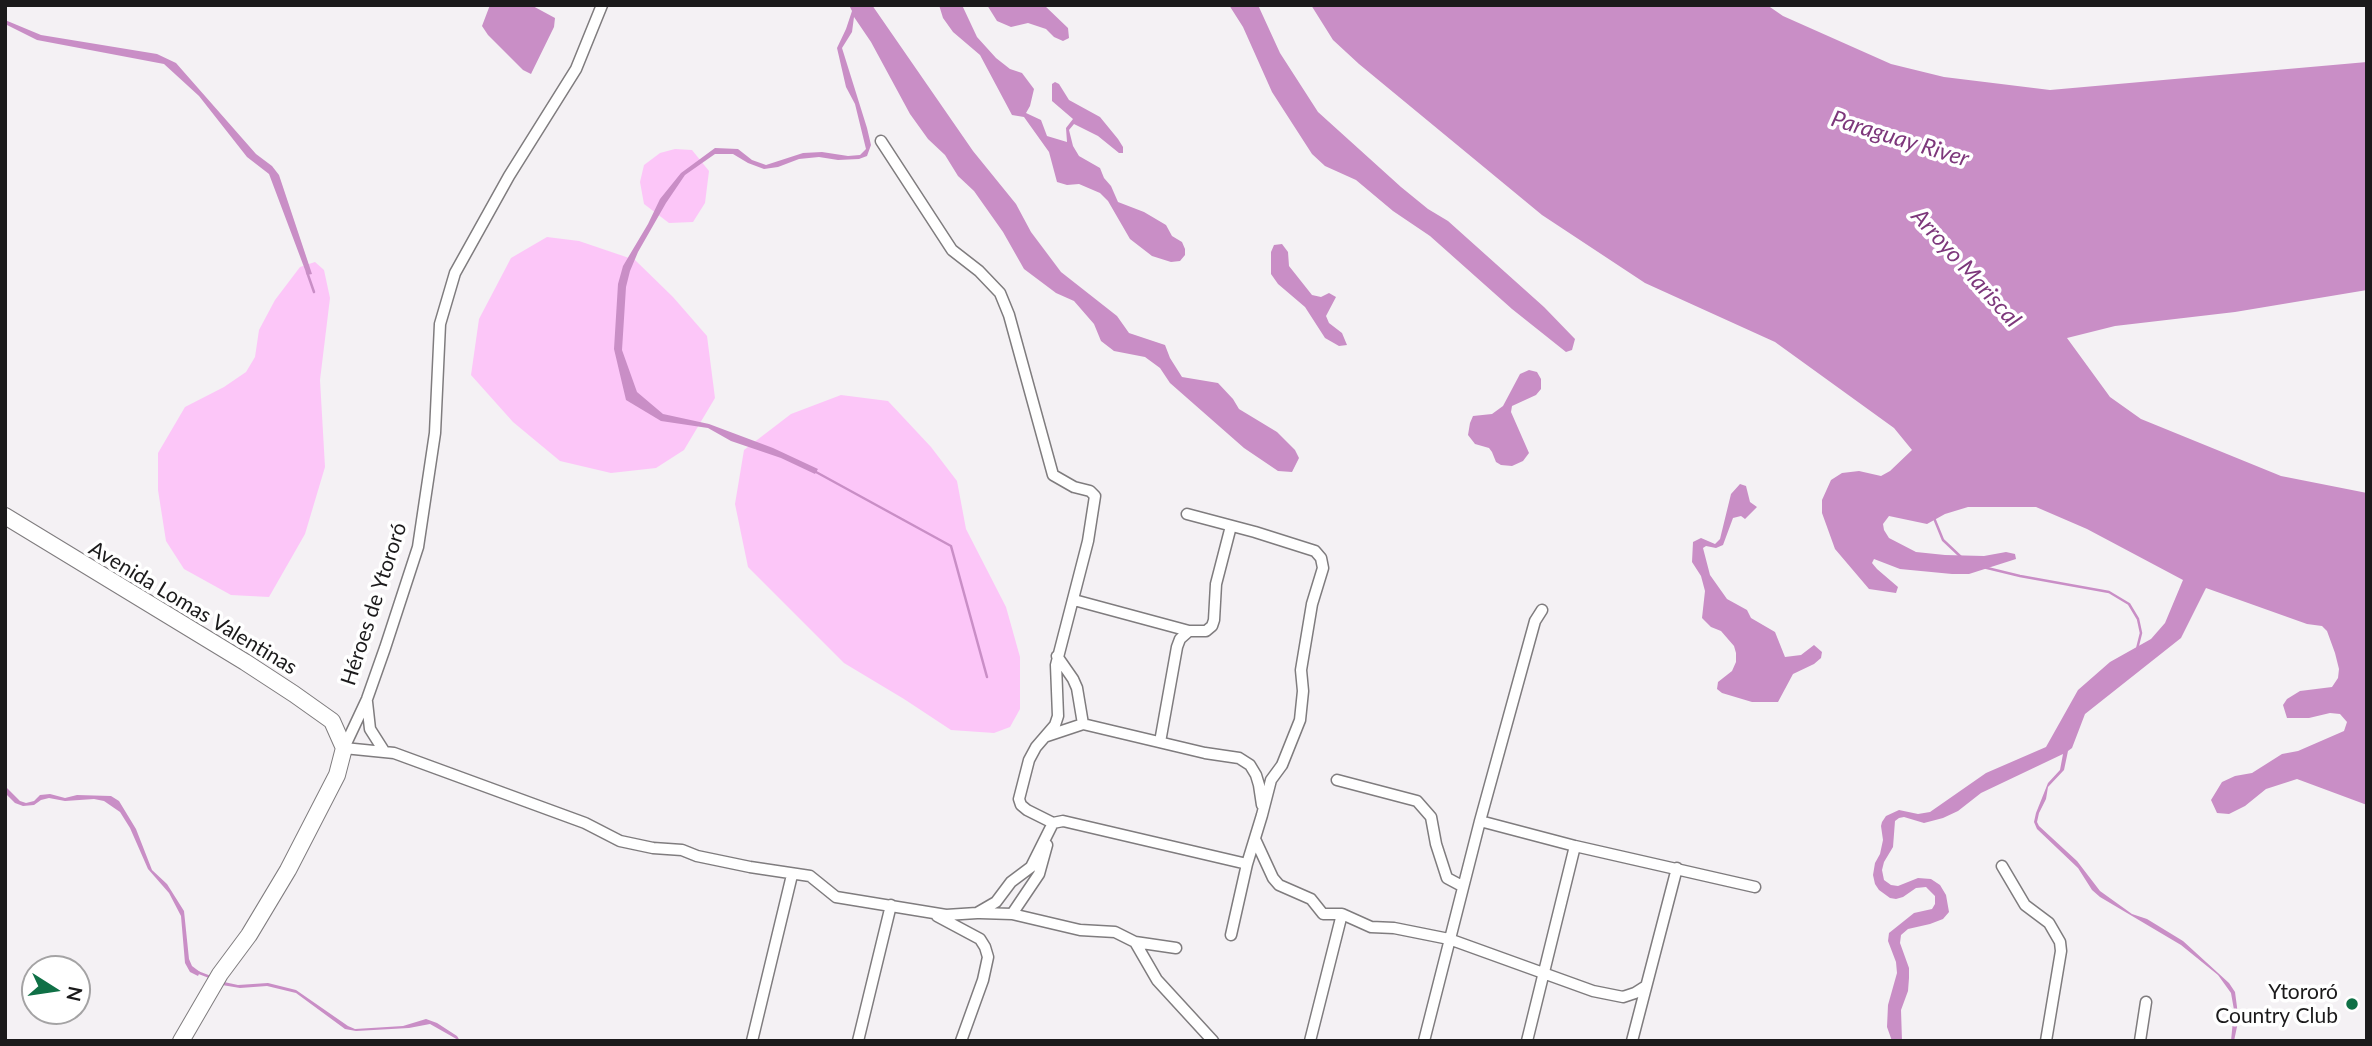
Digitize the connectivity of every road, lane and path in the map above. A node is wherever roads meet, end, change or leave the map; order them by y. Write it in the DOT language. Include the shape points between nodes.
graph roads {
  1 [pos="601,5"];
  2 [pos="881,141"];
  3 [pos="1187,514"];
  4 [pos="5,516"];
  5 [pos="1231,526"];
  6 [pos="1074,600"];
  7 [pos="1542,610"];
  8 [pos="1189,631"];
  9 [pos="1057,656"];
  10 [pos="366,699"];
  11 [pos="1083,724"];
  12 [pos="1045,736"];
  13 [pos="1160,742"];
  14 [pos="344,748"];
  15 [pos="384,751"];
  16 [pos="1337,780"];
  17 [pos="1262,815"];
  18 [pos="1479,821"];
  19 [pos="1054,822"];
  20 [pos="1255,839"];
  21 [pos="1575,846"];
  22 [pos="1247,864"];
  23 [pos="2002,866"];
  24 [pos="1677,868"];
  25 [pos="792,875"];
  26 [pos="1462,886"];
  27 [pos="1755,887"];
  28 [pos="891,905"];
  29 [pos="931,913"];
  30 [pos="977,913"];
  31 [pos="1012,914"];
  32 [pos="1323,914"];
  33 [pos="1342,914"];
  34 [pos="1231,935"];
  35 [pos="1449,939"];
  36 [pos="1135,942"];
  37 [pos="1334,944"];
  38 [pos="1176,947"];
  39 [pos="1543,974"];
  40 [pos="1646,986"];
  41 [pos="1623,997"];
  42 [pos="2146,1002"];
  43 [pos="1637,1023"];
  44 [pos="181,1041"];
  45 [pos="752,1041"];
  46 [pos="858,1041"];
  47 [pos="961,1041"];
  48 [pos="1213,1041"];
  49 [pos="1310,1041"];
  50 [pos="1424,1041"];
  51 [pos="1527,1041"];
  52 [pos="1632,1041"];
  53 [pos="2046,1041"];
  54 [pos="2140,1041"];
  1 -- 10 [label="street, Héroes de Ytororó" via="576,69 456,273 440,324 435,433 418,547"];
  2 -- 6 [label="street" via="952,250 1000,293 1053,475 1095,496"];
  3 -- 5 [label="street"];
  4 -- 14 [label="main road, Avenida Lomas Valentinas" via="294,694 332,721"];
  5 -- 8 [label="street" via="1216,584 1212,626 1206,631"];
  5 -- 17 [label="street" via="1315,551 1323,568 1301,670 1300,720 1271,780"];
  6 -- 8 [label="street"];
  6 -- 9 [label="street"];
  7 -- 18 [label="street" via="1535,621"];
  8 -- 13 [label="street" via="1177,647"];
  9 -- 11 [label="street" via="1077,688"];
  9 -- 12 [label="street" via="1058,716"];
  10 -- 14 [label="street, Héroes de Ytororó"];
  10 -- 15 [label="street" via="370,729"];
  11 -- 12 [label="street"];
  11 -- 13 [label="street"];
  12 -- 19 [label="street" via="1029,760 1019,799 1027,810"];
  13 -- 17 [label="street" via="1239,758 1250,765 1259,785"];
  14 -- 15 [label="street"];
  14 -- 44 [label="main road, Héroes de Ytororó" via="337,775 288,870"];
  15 -- 25 [label="street" via="585,823 620,841"];
  16 -- 26 [label="street" via="1418,801 1431,817 1447,878"];
  17 -- 20 [label="street"];
  18 -- 21 [label="street"];
  18 -- 26 [label="street"];
  19 -- 22 [label="street"];
  19 -- 30 [label="street" via="1031,867 1011,882 996,902"];
  19 -- 31 [label="street" via="1039,874"];
  20 -- 22 [label="street"];
  20 -- 32 [label="street" via="1279,885 1311,899"];
  21 -- 24 [label="street"];
  21 -- 39 [label="street"];
  22 -- 34 [label="street"];
  23 -- 53 [label="street" via="2025,905 2049,923 2060,942"];
  24 -- 27 [label="street"];
  24 -- 40 [label="street"];
  25 -- 28 [label="street" via="810,876 836,897"];
  25 -- 45 [label="street"];
  26 -- 35 [label="street"];
  28 -- 29 [label="street"];
  28 -- 46 [label="street"];
  29 -- 30 [label="street"];
  29 -- 47 [label="street" via="980,939 988,957"];
  30 -- 31 [label="street"];
  31 -- 36 [label="street" via="1080,930 1115,932"];
  32 -- 33 [label="street"];
  32 -- 37 [label="street"];
  33 -- 35 [label="street" via="1371,927"];
  33 -- 37 [label="street"];
  35 -- 39 [label="street"];
  35 -- 50 [label="street"];
  36 -- 38 [label="street"];
  36 -- 48 [label="street" via="1157,980"];
  37 -- 49 [label="street"];
  39 -- 41 [label="street"];
  39 -- 51 [label="street"];
  40 -- 41 [label="street"];
  40 -- 43 [label="street"];
  41 -- 43 [label="street"];
  42 -- 54 [label="street"];
  43 -- 52 [label="street"];
}
